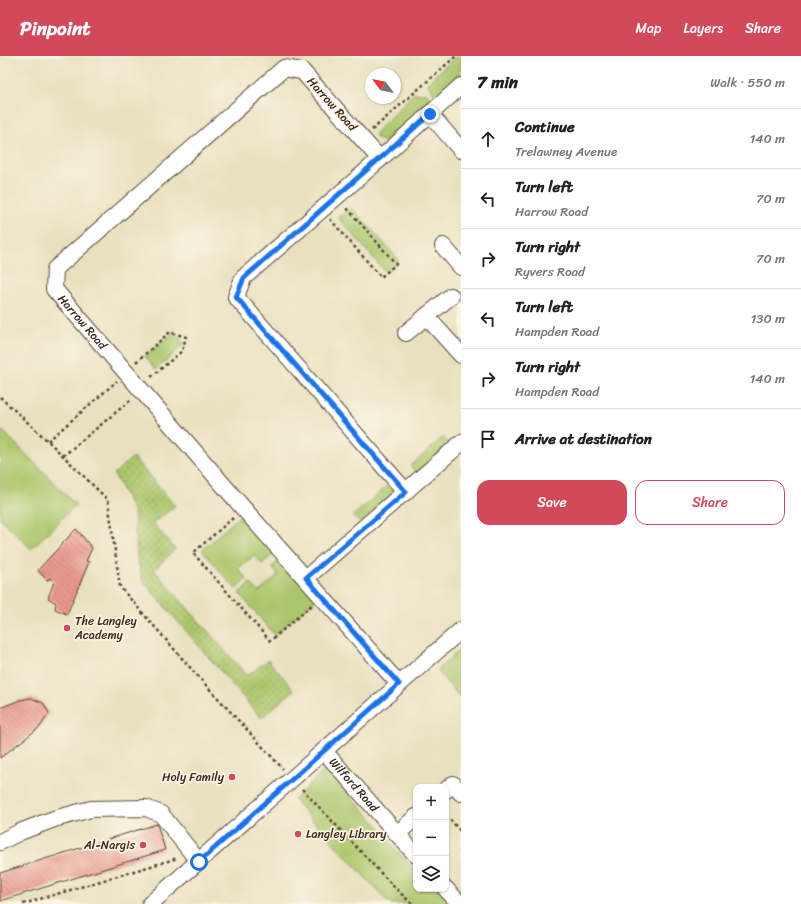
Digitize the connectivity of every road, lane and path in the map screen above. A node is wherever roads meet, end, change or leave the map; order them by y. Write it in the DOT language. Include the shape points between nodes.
graph roads {
  1 [pos="456,56"];
  2 [pos="461,86"];
  3 [pos="430,114"];
  4 [pos="362,139"];
  5 [pos="461,150"];
  6 [pos="380,159"];
  7 [pos="337,196"];
  8 [pos="322,210"];
  9 [pos="443,246"];
  10 [pos="461,267"];
  11 [pos="451,296"];
  12 [pos="426,316"];
  13 [pos="406,333"];
  14 [pos="461,356"];
  15 [pos="126,372"];
  16 [pos="140,389"];
  17 [pos="0,397"];
  18 [pos="48,441"];
  19 [pos="461,443"];
  20 [pos="63,456"];
  21 [pos="406,492"];
  22 [pos="244,509"];
  23 [pos="306,578"];
  24 [pos="321,596"];
  25 [pos="461,630"];
  26 [pos="399,684"];
  27 [pos="324,751"];
  28 [pos="286,772"];
  29 [pos="297,784"];
  30 [pos="449,787"];
  31 [pos="461,793"];
  32 [pos="449,818"];
  33 [pos="414,820"];
  34 [pos="461,832"];
  35 [pos="397,834"];
  36 [pos="0,842"];
  37 [pos="413,852"];
  38 [pos="184,856"];
  39 [pos="199,862"];
  40 [pos="449,891"];
  41 [pos="24,904"];
  42 [pos="150,904"];
  43 [pos="412,904"];
  44 [pos="460,904"];
  1 -- 4 [label="path"];
  2 -- 3 [label="street"];
  3 -- 5 [label="street"];
  3 -- 6 [label="street"];
  4 -- 6 [label="street, Harrow Road"];
  4 -- 15 [label="street, Harrow Road" via="302,71 284,68 54,269 54,289"];
  6 -- 7 [label="street"];
  7 -- 8 [label="street"];
  7 -- 8 [label="path" via="396,264 381,277"];
  8 -- 21 [label="street" via="244,278 236,297"];
  9 -- 10 [label="street"];
  11 -- 12 [label="street"];
  12 -- 13 [label="street"];
  12 -- 14 [label="street"];
  15 -- 16 [label="street, Harrow Road"];
  15 -- 16 [label="path" via="170,332 186,337 182,351"];
  15 -- 18 [label="path"];
  16 -- 20 [label="path"];
  16 -- 22 [label="street, Harrow Road"];
  17 -- 18 [label="path"];
  18 -- 20 [label="path"];
  19 -- 21 [label="street"];
  20 -- 28 [label="path" via="108,500 120,587"];
  21 -- 23 [label="street"];
  22 -- 23 [label="street, Harrow Road"];
  22 -- 24 [label="path" via="193,553 270,641"];
  23 -- 24 [label="street, Harrow Road"];
  24 -- 26 [label="street, Harrow Road"];
  25 -- 26 [label="street"];
  26 -- 27 [label="street"];
  27 -- 35 [label="street, Wilford Road"];
  27 -- 39 [label="street"];
  29 -- 43 [label="path"];
  30 -- 31 [label="street" via="453,784"];
  32 -- 34 [label="path"];
  33 -- 35 [label="street"];
  35 -- 37 [label="street, Wilford Road"];
  36 -- 39 [label="street" via="54,819 91,809 146,808 161,814"];
  38 -- 41 [label="path"];
  39 -- 42 [label="street"];
  40 -- 44 [label="street"];
}
